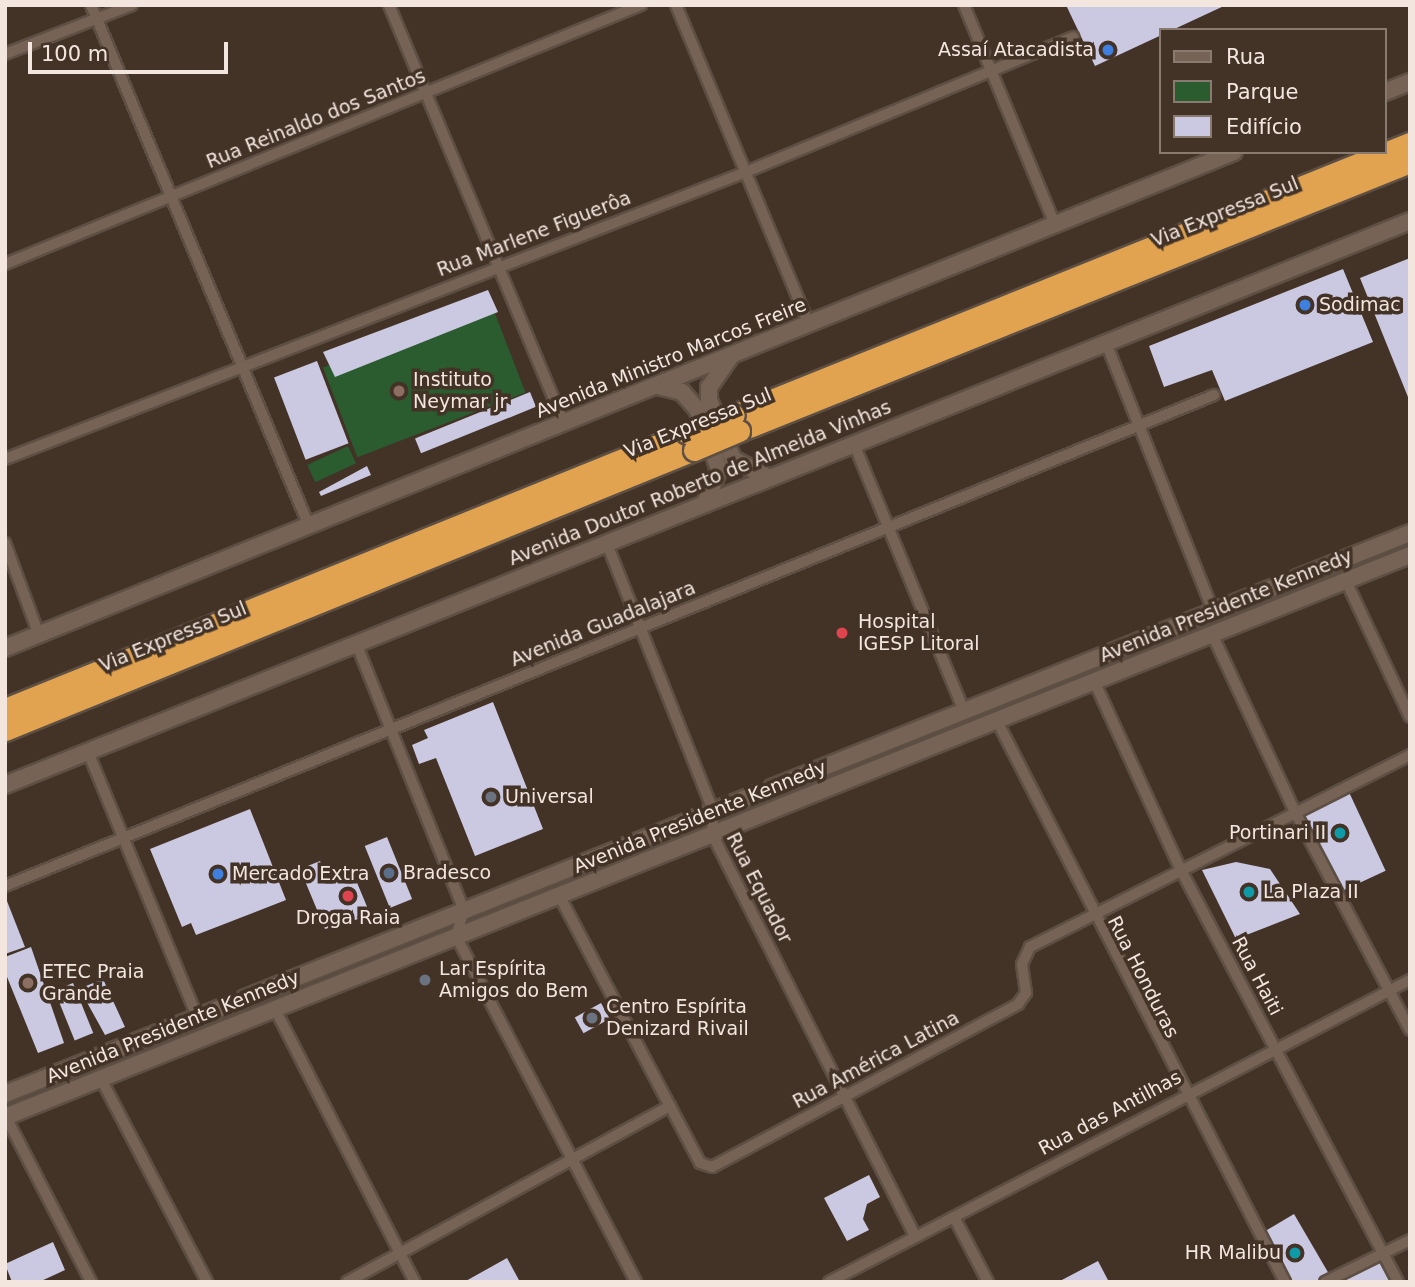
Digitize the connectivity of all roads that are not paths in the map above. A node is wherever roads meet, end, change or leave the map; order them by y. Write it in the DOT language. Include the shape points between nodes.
graph roads {
  1 [pos="91,5"];
  2 [pos="132,5"];
  3 [pos="389,5"];
  4 [pos="641,5"];
  5 [pos="676,5"];
  6 [pos="964,5"];
  7 [pos="96,19"];
  8 [pos="1073,37"];
  9 [pos="5,54"];
  10 [pos="990,71"];
  11 [pos="1410,82"];
  12 [pos="1387,91"];
  13 [pos="428,92"];
  14 [pos="1403,153"];
  15 [pos="1229,154"];
  16 [pos="746,172"];
  17 [pos="172,196"];
  18 [pos="1410,221"];
  19 [pos="1055,225"];
  20 [pos="5,264"];
  21 [pos="499,266"];
  22 [pos="808,325"];
  23 [pos="1106,343"];
  24 [pos="731,356"];
  25 [pos="241,363"];
  26 [pos="657,386"];
  27 [pos="1214,395"];
  28 [pos="564,424"];
  29 [pos="1139,425"];
  30 [pos="853,444"];
  31 [pos="5,459"];
  32 [pos="769,478"];
  33 [pos="705,504"];
  34 [pos="309,526"];
  35 [pos="888,527"];
  36 [pos="1410,533"];
  37 [pos="5,543"];
  38 [pos="607,544"];
  39 [pos="1410,555"];
  40 [pos="1346,581"];
  41 [pos="1213,611"];
  42 [pos="641,628"];
  43 [pos="39,635"];
  44 [pos="1212,635"];
  45 [pos="356,643"];
  46 [pos="5,648"];
  47 [pos="1094,681"];
  48 [pos="80,690"];
  49 [pos="5,709"];
  50 [pos="964,711"];
  51 [pos="1410,717"];
  52 [pos="997,720"];
  53 [pos="5,730"];
  54 [pos="391,730"];
  55 [pos="88,752"];
  56 [pos="1410,755"];
  57 [pos="5,785"];
  58 [pos="713,810"];
  59 [pos="1295,812"];
  60 [pos="712,834"];
  61 [pos="123,838"];
  62 [pos="1182,872"];
  63 [pos="5,886"];
  64 [pos="559,895"];
  65 [pos="464,910"];
  66 [pos="1093,916"];
  67 [pos="456,936"];
  68 [pos="1410,980"];
  69 [pos="1389,991"];
  70 [pos="275,1009"];
  71 [pos="197,1017"];
  72 [pos="1410,1030"];
  73 [pos="1277,1050"];
  74 [pos="101,1079"];
  75 [pos="1183,1093"];
  76 [pos="5,1094"];
  77 [pos="844,1097"];
  78 [pos="670,1106"];
  79 [pos="6,1117"];
  80 [pos="572,1164"];
  81 [pos="954,1217"];
  82 [pos="915,1236"];
  83 [pos="1410,1240"];
  84 [pos="400,1253"];
  85 [pos="1384,1253"];
  86 [pos="92,1282"];
  87 [pos="207,1282"];
  88 [pos="347,1282"];
  89 [pos="415,1282"];
  90 [pos="635,1282"];
  91 [pos="829,1282"];
  92 [pos="988,1282"];
  93 [pos="1285,1282"];
  94 [pos="1325,1282"];
  95 [pos="1398,1282"];
  1 -- 7 [label="street"];
  2 -- 7 [label="street"];
  3 -- 13 [label="street"];
  4 -- 13 [label="street, Rua Reinaldo dos Santos"];
  5 -- 16 [label="street"];
  6 -- 10 [label="street"];
  7 -- 9 [label="street"];
  7 -- 17 [label="street"];
  8 -- 10 [label="street, Rua Marlene Figuerôa"];
  10 -- 16 [label="street, Rua Marlene Figuerôa"];
  10 -- 19 [label="street"];
  11 -- 12 [label="main road"];
  13 -- 17 [label="street, Rua Reinaldo dos Santos"];
  13 -- 21 [label="street"];
  14 -- 48 [label="highway, Via Expressa Sul, bridge"];
  15 -- 19 [label="main road, Avenida Ministro Marcos Freire"];
  16 -- 21 [label="street, Rua Marlene Figuerôa"];
  16 -- 22 [label="street"];
  17 -- 20 [label="street, Rua Reinaldo dos Santos"];
  17 -- 25 [label="street"];
  18 -- 23 [label="main road, Avenida Doutor Roberto de Almeida Vinhas"];
  19 -- 22 [label="main road, Avenida Ministro Marcos Freire"];
  21 -- 25 [label="street, Rua Marlene Figuerôa"];
  21 -- 28 [label="street"];
  22 -- 24 [label="main road, Avenida Ministro Marcos Freire"];
  23 -- 29 [label="street"];
  23 -- 30 [label="main road, Avenida Doutor Roberto de Almeida Vinhas"];
  24 -- 26 [label="main road, Avenida Ministro Marcos Freire"];
  24 -- 32 [label="main road" via="709,387 709,400 733,459"];
  25 -- 31 [label="street, Rua Marlene Figuerôa"];
  25 -- 34 [label="street"];
  26 -- 28 [label="main road, Avenida Ministro Marcos Freire"];
  26 -- 33 [label="main road" via="682,392 697,409 719,469"];
  27 -- 29 [label="street, Avenida Guadalajara"];
  28 -- 34 [label="main road, Avenida Ministro Marcos Freire"];
  29 -- 35 [label="street, Avenida Guadalajara"];
  29 -- 41 [label="street"];
  30 -- 32 [label="main road, Avenida Doutor Roberto de Almeida Vinhas"];
  30 -- 35 [label="street"];
  32 -- 33 [label="main road, Avenida Doutor Roberto de Almeida Vinhas"];
  33 -- 38 [label="main road, Avenida Doutor Roberto de Almeida Vinhas"];
  34 -- 43 [label="main road, Avenida Ministro Marcos Freire"];
  35 -- 42 [label="street, Avenida Guadalajara"];
  35 -- 50 [label="street"];
  36 -- 41 [label="main road, Avenida Presidente Kennedy"];
  37 -- 43 [label="street"];
  38 -- 42 [label="street, Rua Equador"];
  38 -- 45 [label="main road, Avenida Doutor Roberto de Almeida Vinhas"];
  39 -- 40 [label="main road, Avenida Presidente Kennedy"];
  40 -- 44 [label="main road, Avenida Presidente Kennedy"];
  40 -- 51 [label="street"];
  41 -- 50 [label="main road, Avenida Presidente Kennedy"];
  42 -- 54 [label="street, Avenida Guadalajara"];
  42 -- 58 [label="street, Rua Equador"];
  43 -- 46 [label="main road, Avenida Ministro Marcos Freire"];
  44 -- 47 [label="main road, Avenida Presidente Kennedy"];
  44 -- 59 [label="street"];
  45 -- 54 [label="street"];
  45 -- 55 [label="main road, Avenida Doutor Roberto de Almeida Vinhas"];
  47 -- 52 [label="main road, Avenida Presidente Kennedy"];
  47 -- 62 [label="street, Rua Haiti"];
  48 -- 49 [label="highway, Via Expressa Sul"];
  48 -- 53 [label="highway, Via Expressa Sul"];
  50 -- 58 [label="main road, Avenida Presidente Kennedy"];
  52 -- 60 [label="main road, Avenida Presidente Kennedy"];
  52 -- 66 [label="street, Rua Honduras"];
  54 -- 61 [label="street, Avenida Guadalajara"];
  54 -- 65 [label="street"];
  55 -- 57 [label="main road, Avenida Doutor Roberto de Almeida Vinhas"];
  55 -- 61 [label="street"];
  56 -- 59 [label="street, Rua América Latina"];
  58 -- 60 [label="street, Rua Equador"];
  58 -- 65 [label="main road, Avenida Presidente Kennedy"];
  59 -- 62 [label="street, Rua América Latina"];
  59 -- 69 [label="street"];
  60 -- 64 [label="main road, Avenida Presidente Kennedy"];
  60 -- 77 [label="street, Rua Equador"];
  61 -- 63 [label="street, Avenida Guadalajara"];
  61 -- 71 [label="street"];
  62 -- 66 [label="street, Rua América Latina"];
  62 -- 73 [label="street, Rua Haiti"];
  64 -- 67 [label="main road, Avenida Presidente Kennedy"];
  64 -- 78 [label="street, Rua América Latina"];
  65 -- 67 [label="street"];
  65 -- 71 [label="main road, Avenida Presidente Kennedy"];
  66 -- 75 [label="street, Rua Honduras"];
  66 -- 77 [label="street, Rua América Latina" via="1030,947 1022,964 1022,1001"];
  67 -- 70 [label="main road, Avenida Presidente Kennedy"];
  67 -- 80 [label="street"];
  68 -- 69 [label="street, Rua das Antilhas"];
  69 -- 72 [label="street"];
  69 -- 73 [label="street, Rua das Antilhas"];
  70 -- 74 [label="main road, Avenida Presidente Kennedy"];
  70 -- 84 [label="street"];
  71 -- 76 [label="main road, Avenida Presidente Kennedy"];
  73 -- 75 [label="street, Rua das Antilhas"];
  73 -- 85 [label="street, Rua Haiti"];
  74 -- 79 [label="main road, Avenida Presidente Kennedy"];
  74 -- 87 [label="street"];
  75 -- 81 [label="street, Rua das Antilhas"];
  75 -- 93 [label="street, Rua Honduras"];
  77 -- 78 [label="street, Rua América Latina" via="712,1167 700,1163"];
  77 -- 82 [label="street, Rua Equador"];
  78 -- 80 [label="street"];
  79 -- 86 [label="street"];
  80 -- 84 [label="street"];
  80 -- 90 [label="street"];
  81 -- 82 [label="street, Rua das Antilhas"];
  81 -- 92 [label="street"];
  82 -- 91 [label="street, Rua das Antilhas"];
  83 -- 85 [label="street"];
  84 -- 88 [label="street"];
  84 -- 89 [label="street"];
  85 -- 94 [label="street"];
  85 -- 95 [label="street, Rua Haiti"];
}
